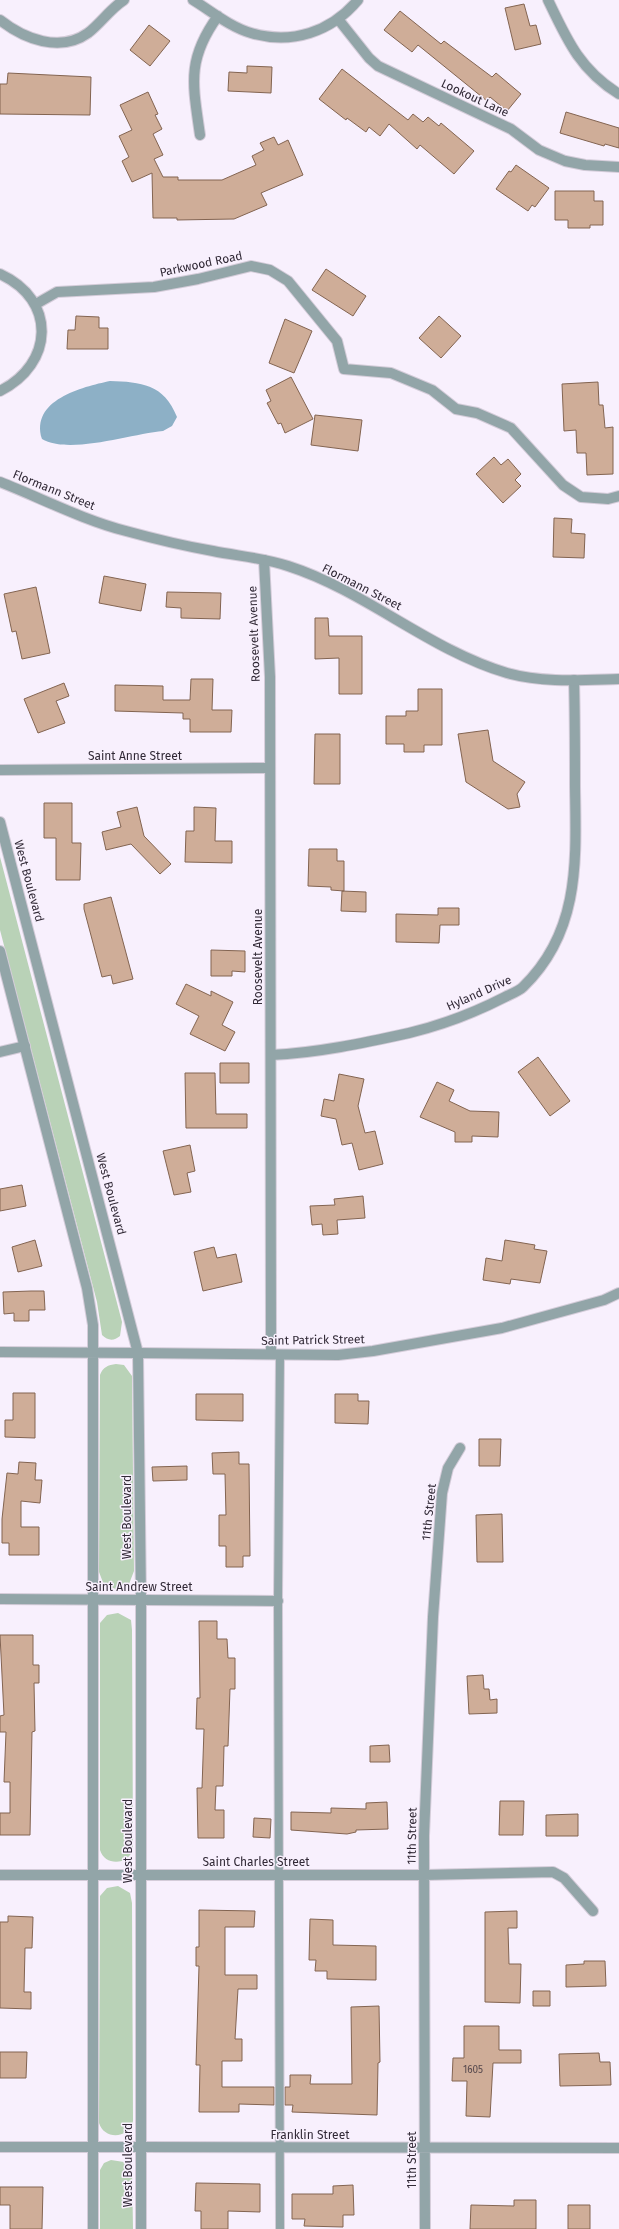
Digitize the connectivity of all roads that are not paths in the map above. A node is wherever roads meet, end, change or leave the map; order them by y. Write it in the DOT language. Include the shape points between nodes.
graph roads {
  1 [pos="124,0"];
  2 [pos="193,0"];
  3 [pos="358,0"];
  4 [pos="548,0"];
  5 [pos="218,16"];
  6 [pos="338,19"];
  7 [pos="0,20"];
  8 [pos="619,94"];
  9 [pos="200,136"];
  10 [pos="619,167"];
  11 [pos="0,274"];
  12 [pos="36,304"];
  13 [pos="0,391"];
  14 [pos="0,482"];
  15 [pos="619,496"];
  16 [pos="264,560"];
  17 [pos="619,679"];
  18 [pos="574,680"];
  19 [pos="269,768"];
  20 [pos="0,770"];
  21 [pos="0,822"];
  22 [pos="0,951"];
  23 [pos="25,1046"];
  24 [pos="0,1052"];
  25 [pos="272,1055"];
  26 [pos="619,1293"];
  27 [pos="0,1352"];
  28 [pos="94,1353"];
  29 [pos="138,1353"];
  30 [pos="276,1355"];
  31 [pos="460,1448"];
  32 [pos="0,1599"];
  33 [pos="92,1600"];
  34 [pos="141,1600"];
  35 [pos="278,1601"];
  36 [pos="278,1874"];
  37 [pos="0,1875"];
  38 [pos="94,1875"];
  39 [pos="141,1875"];
  40 [pos="424,1875"];
  41 [pos="593,1911"];
  42 [pos="0,2147"];
  43 [pos="93,2147"];
  44 [pos="141,2147"];
  45 [pos="281,2148"];
  46 [pos="425,2148"];
  47 [pos="619,2148"];
  48 [pos="93,2229"];
  49 [pos="141,2229"];
  50 [pos="280,2229"];
  51 [pos="425,2229"];
  1 -- 7 [label="street" via="112,8 88,33 71,41 52,43 35,40 15,32"];
  2 -- 5 [label="street"];
  3 -- 6 [label="street"];
  4 -- 8 [label="street" via="570,46 583,65"];
  5 -- 6 [label="street" via="250,33 290,38 326,27"];
  5 -- 9 [label="street" via="206,31 195,62 193,81"];
  6 -- 10 [label="street, Lookout Lane" via="378,66 511,129 539,150 565,161"];
  11 -- 12 [label="street" via="24,290"];
  12 -- 13 [label="street" via="41,338 34,362 16,383"];
  12 -- 15 [label="street, Parkwood Road" via="57,292 154,287 251,266 270,270 288,281 337,341 344,369 391,373 432,390 456,409 477,413 511,428 563,485 581,497 608,499"];
  14 -- 16 [label="street, Flormann Street" via="124,531"];
  16 -- 18 [label="street, Flormann Street" via="294,568 349,592 477,662 508,673 541,679"];
  16 -- 19 [label="street, Roosevelt Avenue" via="270,677"];
  17 -- 18 [label="street, Flormann Street"];
  18 -- 25 [label="street, Hyland Drive" via="576,871 564,922 554,946 541,965 522,988 484,1008 436,1026 390,1037 292,1054"];
  19 -- 20 [label="street, Saint Anne Street"];
  19 -- 25 [label="street, Roosevelt Avenue"];
  21 -- 29 [label="street, West Boulevard"];
  22 -- 23 [label="street"];
  23 -- 24 [label="street"];
  23 -- 28 [label="street" via="87,1288"];
  25 -- 30 [label="street, Roosevelt Avenue"];
  26 -- 30 [label="street, Saint Patrick Street" via="604,1300 502,1328 403,1347 338,1355"];
  27 -- 28 [label="street, Saint Patrick Street"];
  28 -- 29 [label="street, Saint Patrick Street"];
  28 -- 33 [label="street"];
  29 -- 30 [label="street, Saint Patrick Street"];
  29 -- 34 [label="street, West Boulevard"];
  30 -- 35 [label="lane"];
  31 -- 40 [label="street, 11th Street" via="448,1468 442,1493 433,1625"];
  32 -- 33 [label="street, Saint Andrew Street"];
  33 -- 34 [label="street, Saint Andrew Street"];
  33 -- 38 [label="street"];
  34 -- 35 [label="street, Saint Andrew Street"];
  34 -- 39 [label="street, West Boulevard"];
  35 -- 36 [label="lane"];
  36 -- 39 [label="street, Saint Charles Street"];
  36 -- 40 [label="street, Saint Charles Street"];
  36 -- 45 [label="lane"];
  37 -- 38 [label="street, Saint Charles Street"];
  38 -- 39 [label="street, Saint Charles Street"];
  38 -- 43 [label="street"];
  39 -- 44 [label="street, West Boulevard"];
  40 -- 41 [label="street, Saint Charles Street" via="553,1872 564,1878"];
  40 -- 46 [label="street, 11th Street"];
  42 -- 43 [label="street, Franklin Street"];
  43 -- 44 [label="street, Franklin Street"];
  43 -- 48 [label="street"];
  44 -- 45 [label="street, Franklin Street"];
  44 -- 49 [label="street, West Boulevard"];
  45 -- 46 [label="street, Franklin Street"];
  45 -- 50 [label="lane"];
  46 -- 47 [label="street, Franklin Street"];
  46 -- 51 [label="street, 11th Street"];
}
